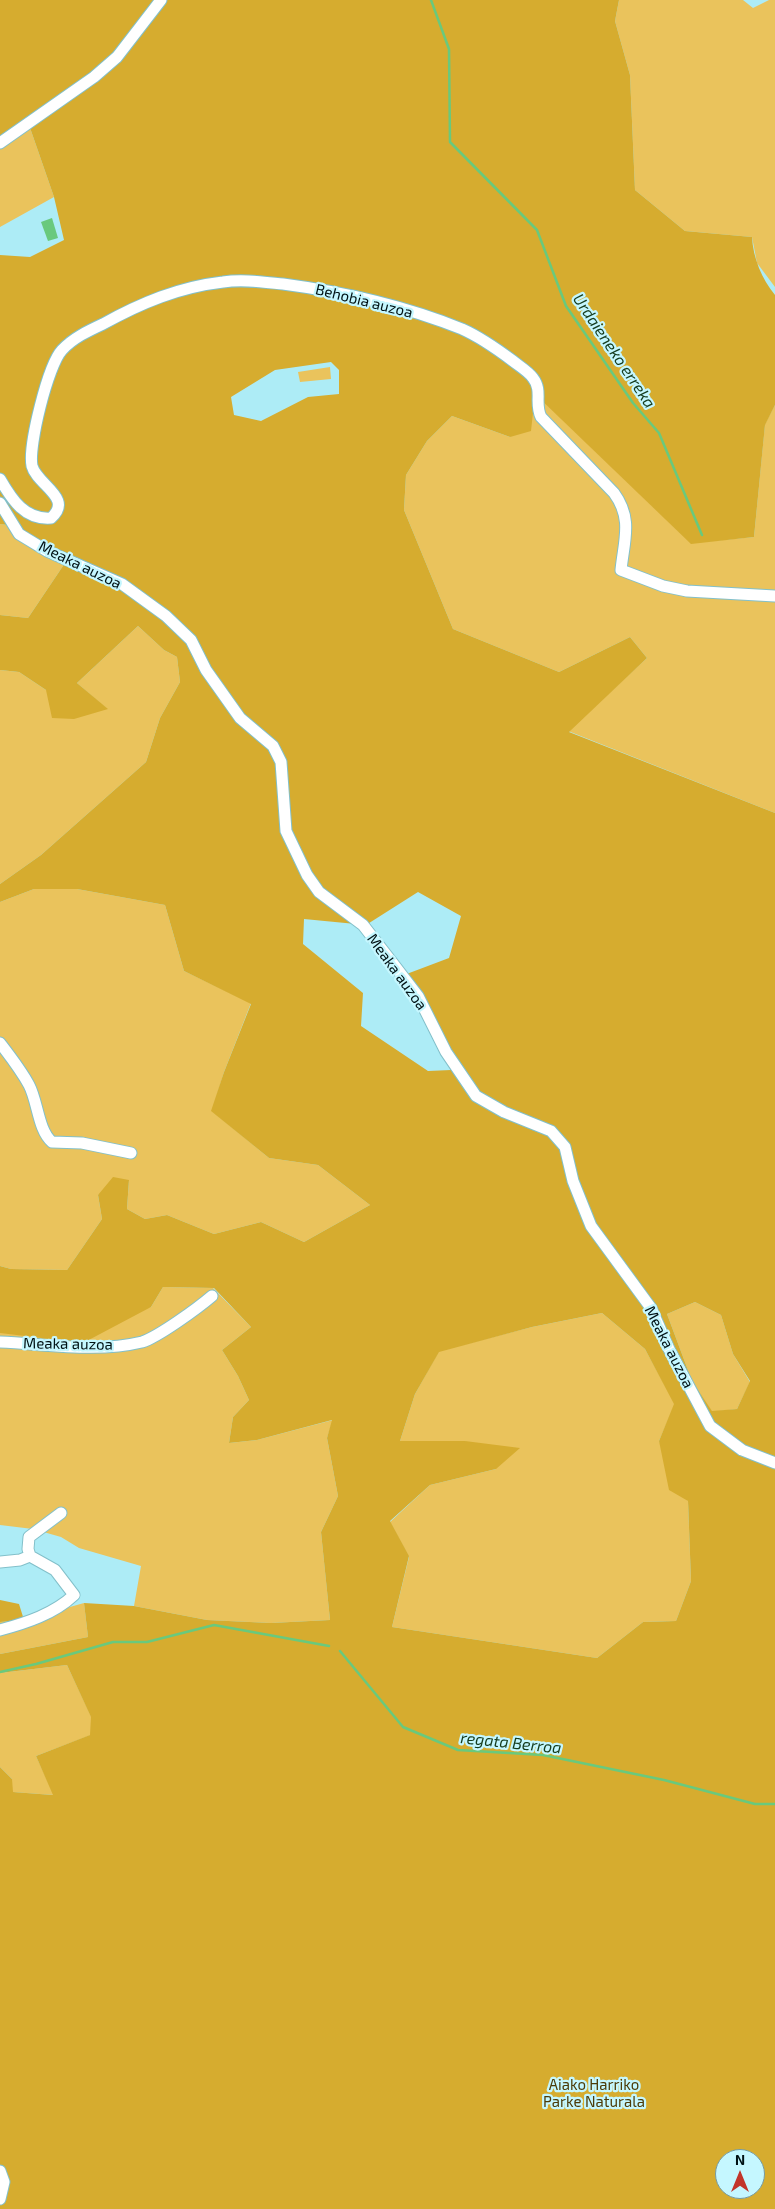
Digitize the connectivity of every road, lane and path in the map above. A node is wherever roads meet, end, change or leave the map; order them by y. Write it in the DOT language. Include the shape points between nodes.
graph roads {
  1 [pos="161,0"];
  2 [pos="0,143"];
  3 [pos="0,479"];
  4 [pos="0,503"];
  5 [pos="775,596"];
  6 [pos="0,1042"];
  7 [pos="131,1153"];
  8 [pos="212,1296"];
  9 [pos="0,1342"];
  10 [pos="775,1463"];
  11 [pos="61,1513"];
  12 [pos="30,1556"];
  13 [pos="0,1562"];
  14 [pos="0,1630"];
  15 [pos="0,2171"];
  16 [pos="0,2199"];
  1 -- 2 [label="street" via="117,57"];
  3 -- 5 [label="street, Behobia auzoa" via="13,500 30,515 52,518 57,512 58,498 37,476 32,455 53,364 61,351 78,337 149,300 224,281 332,290 463,330 532,376 540,394 537,409 541,417 623,506 626,518 621,570 663,586 687,591"];
  4 -- 10 [label="street, Meaka auzoa" via="19,534 47,551 122,584 166,616 191,640 206,670 240,718 273,746 281,762 286,831 319,892 363,925 418,996 446,1052 476,1096 504,1112 551,1131 565,1147 573,1181 590,1226 651,1308 710,1426 742,1450"];
  6 -- 7 [label="street" via="30,1086 44,1135 52,1142 82,1143"];
  8 -- 9 [label="street, Meaka auzoa" via="143,1341 98,1347"];
  11 -- 12 [label="street" via="30,1537"];
  12 -- 13 [label="street"];
  12 -- 14 [label="street" via="55,1570 74,1595 31,1622"];
  15 -- 16 [label="street" via="4,2182"];
}
